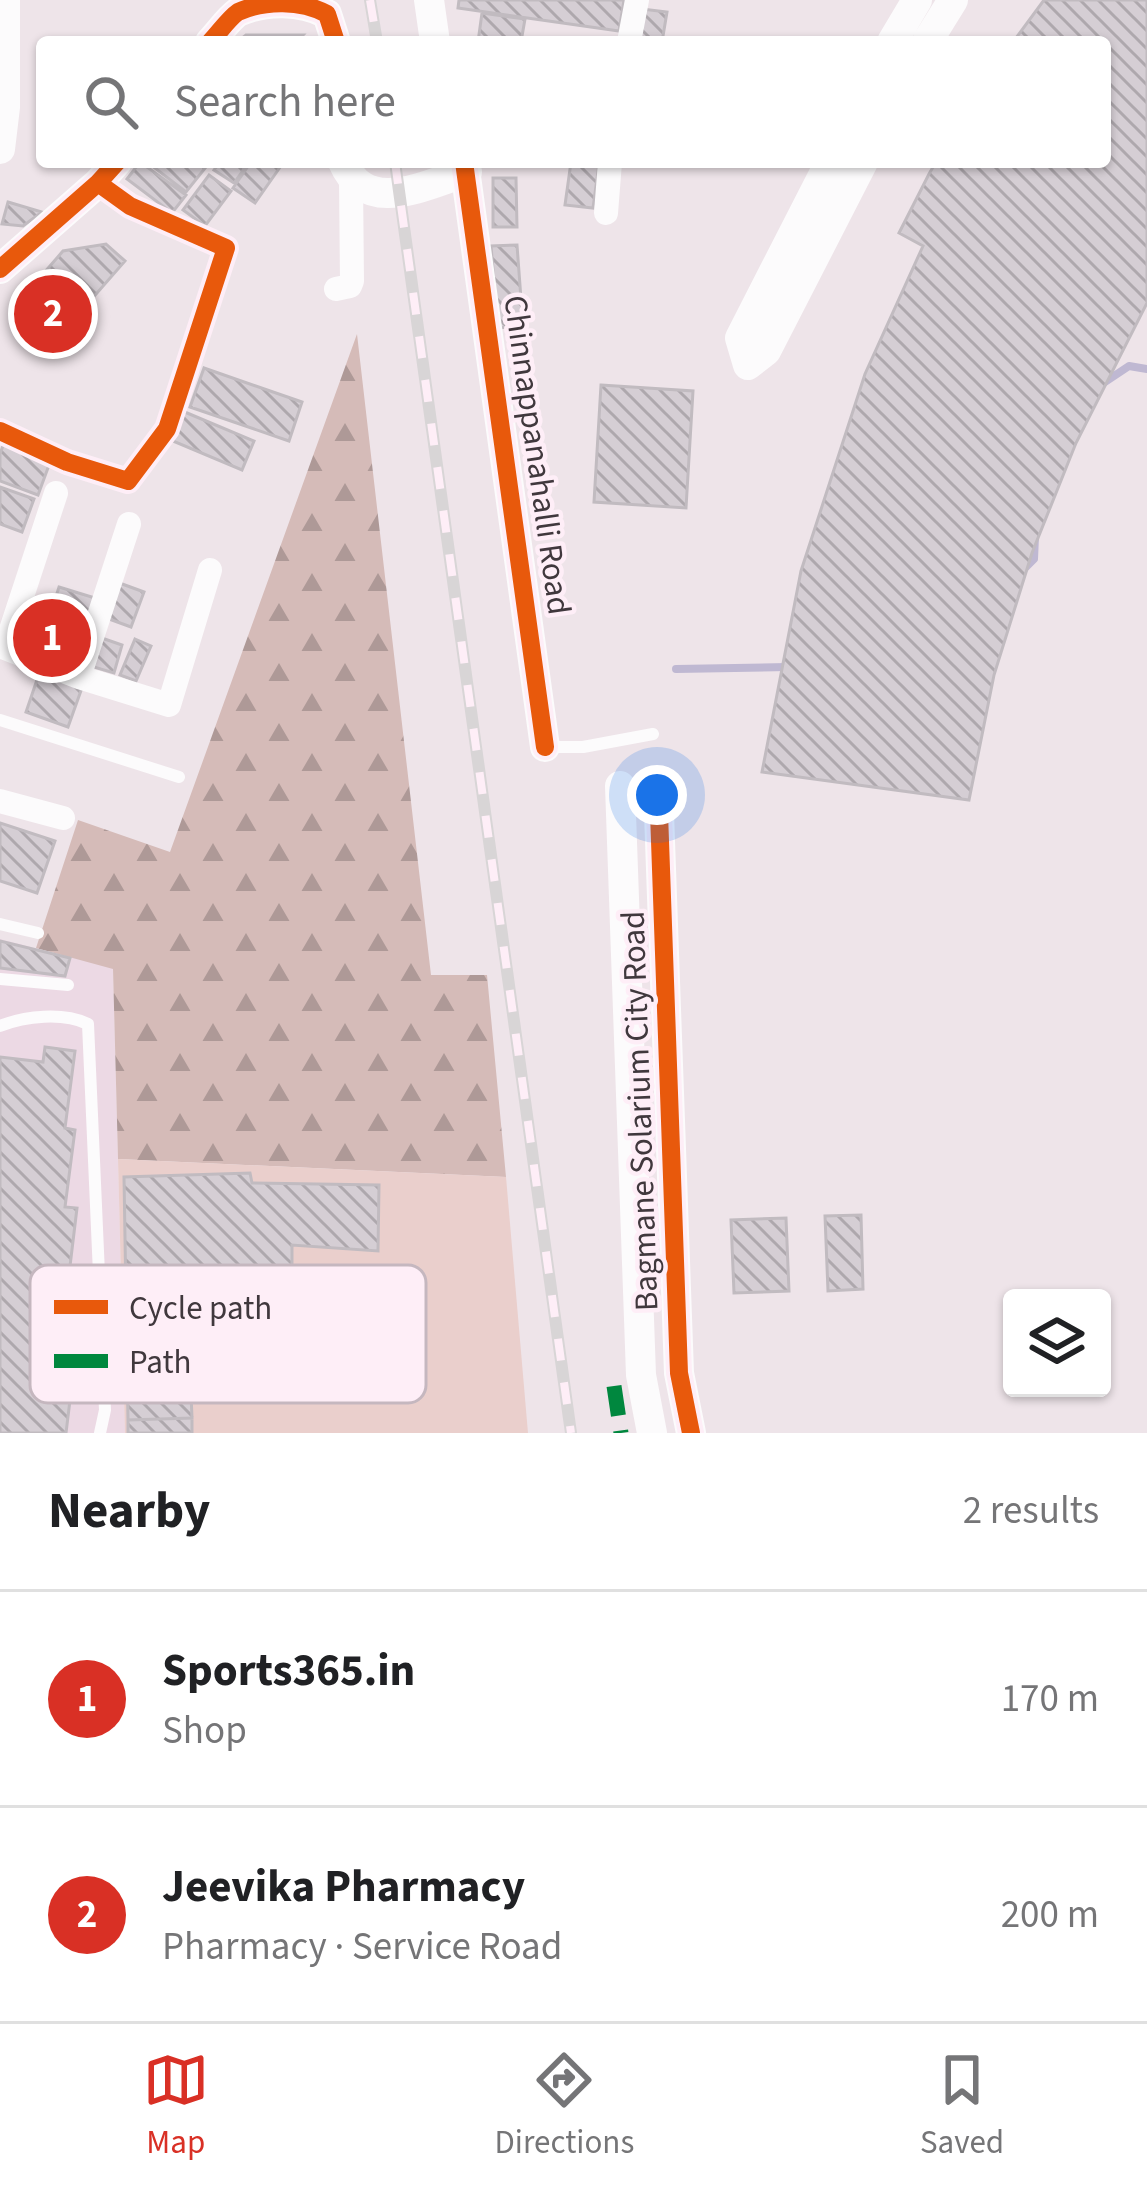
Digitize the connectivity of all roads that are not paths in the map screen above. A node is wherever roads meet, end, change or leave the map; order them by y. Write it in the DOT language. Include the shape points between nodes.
graph roads {
  1 [pos="4,0"];
  2 [pos="429,0"];
  3 [pos="637,0"];
  4 [pos="917,0"];
  5 [pos="953,0"];
  6 [pos="216,36"];
  7 [pos="334,36"];
  8 [pos="434,36"];
  9 [pos="630,36"];
  10 [pos="896,36"];
  11 [pos="931,36"];
  12 [pos="0,149"];
  13 [pos="463,168"];
  14 [pos="466,168"];
  15 [pos="610,168"];
  16 [pos="827,168"];
  17 [pos="860,168"];
  18 [pos="347,172"];
  19 [pos="108,173"];
  20 [pos="606,213"];
  21 [pos="0,269"];
  22 [pos="335,289"];
  23 [pos="0,431"];
  24 [pos="56,493"];
  25 [pos="129,524"];
  26 [pos="210,570"];
  27 [pos="2,647"];
  28 [pos="79,677"];
  29 [pos="0,720"];
  30 [pos="653,734"];
  31 [pos="545,747"];
  32 [pos="179,777"];
  33 [pos="658,784"];
  34 [pos="620,786"];
  35 [pos="0,801"];
  36 [pos="63,818"];
  37 [pos="0,924"];
  38 [pos="38,933"];
  39 [pos="0,979"];
  40 [pos="68,985"];
  41 [pos="0,1026"];
  42 [pos="99,1265"];
  43 [pos="105,1403"];
  44 [pos="100,1433"];
  45 [pos="652,1433"];
  46 [pos="692,1433"];
  1 -- 12 [label="street"];
  2 -- 8 [label="street"];
  3 -- 9 [label="street"];
  4 -- 10 [label="street"];
  5 -- 11 [label="street"];
  6 -- 7 [label="street" via="240,10 279,0 304,1 326,14"];
  13 -- 18 [label="street" via="400,193 370,192"];
  14 -- 31 [label="street, Chinnappanahalli Road"];
  15 -- 20 [label="street"];
  16 -- 17 [label="street" via="740,338 748,365 766,351"];
  18 -- 22 [label="street" via="352,280"];
  19 -- 21 [label="street"];
  19 -- 23 [label="street" via="130,206 226,248 167,429 128,481"];
  24 -- 27 [label="street"];
  25 -- 28 [label="street"];
  26 -- 28 [label="street" via="170,705"];
  27 -- 28 [label="street"];
  29 -- 32 [label="lane"];
  30 -- 31 [label="lane"];
  33 -- 46 [label="street, Bagmane Solarium City Road" via="679,1373"];
  34 -- 45 [label="street, Bagmane Solarium City Road" via="641,1375"];
  35 -- 36 [label="street"];
  37 -- 38 [label="lane"];
  39 -- 40 [label="lane"];
  41 -- 42 [label="lane" via="42,1017 88,1024"];
  43 -- 44 [label="lane"];
}
